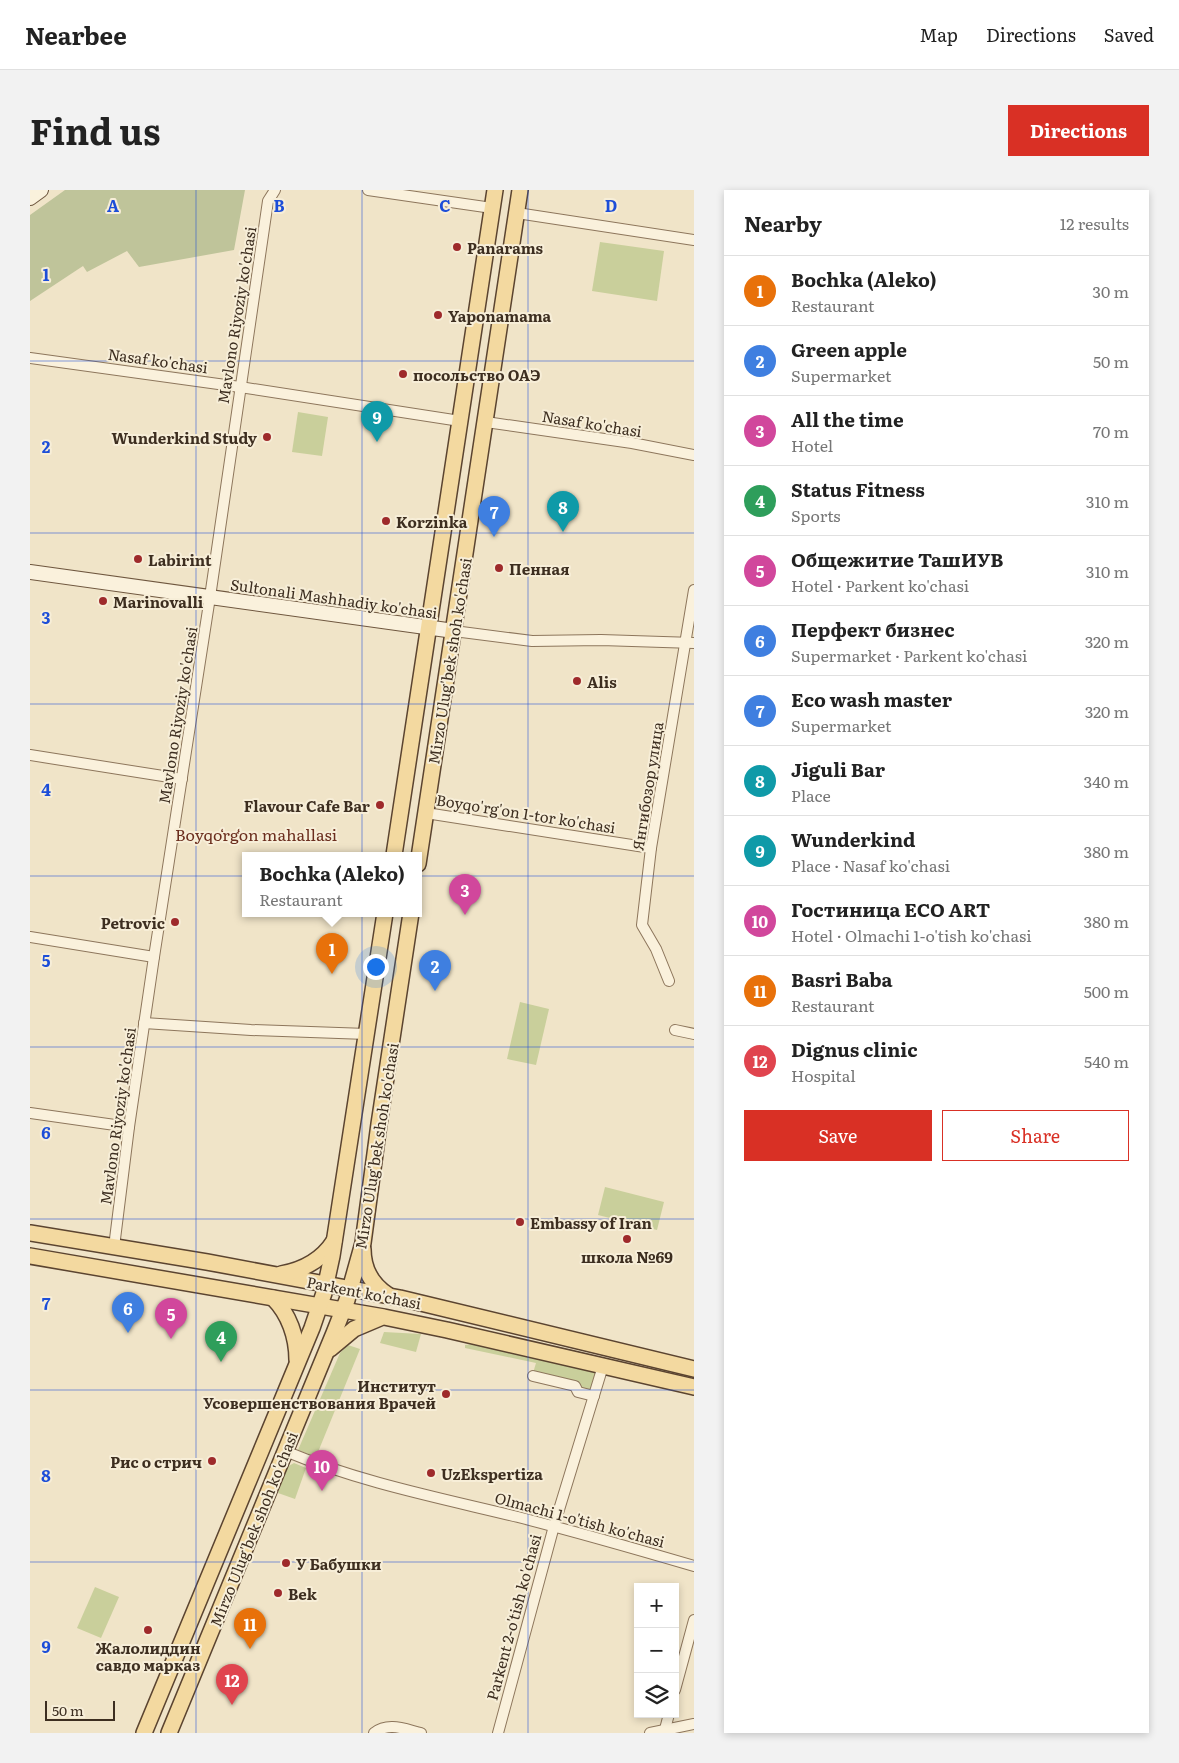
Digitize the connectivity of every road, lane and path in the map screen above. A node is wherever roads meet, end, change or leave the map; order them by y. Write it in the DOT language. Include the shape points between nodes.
graph roads {
  1 [pos="41,190"];
  2 [pos="275,190"];
  3 [pos="368,190"];
  4 [pos="495,190"];
  5 [pos="520,190"];
  6 [pos="30,198"];
  7 [pos="492,208"];
  8 [pos="517,213"];
  9 [pos="694,240"];
  10 [pos="30,358"];
  11 [pos="240,387"];
  12 [pos="460,421"];
  13 [pos="486,422"];
  14 [pos="694,455"];
  15 [pos="30,572"];
  16 [pos="694,590"];
  17 [pos="210,597"];
  18 [pos="428,628"];
  19 [pos="454,631"];
  20 [pos="690,642"];
  21 [pos="30,755"];
  22 [pos="182,779"];
  23 [pos="426,813"];
  24 [pos="652,848"];
  25 [pos="394,852"];
  26 [pos="420,852"];
  27 [pos="384,917"];
  28 [pos="410,917"];
  29 [pos="30,937"];
  30 [pos="154,957"];
  31 [pos="669,981"];
  32 [pos="144,1023"];
  33 [pos="675,1030"];
  34 [pos="367,1034"];
  35 [pos="694,1034"];
  36 [pos="30,1113"];
  37 [pos="129,1127"];
  38 [pos="30,1233"];
  39 [pos="336,1238"];
  40 [pos="363,1243"];
  41 [pos="114,1247"];
  42 [pos="30,1256"];
  43 [pos="277,1275"];
  44 [pos="326,1284"];
  45 [pos="350,1289"];
  46 [pos="389,1296"];
  47 [pos="273,1298"];
  48 [pos="339,1304"];
  49 [pos="319,1306"];
  50 [pos="384,1317"];
  51 [pos="326,1353"];
  52 [pos="297,1364"];
  53 [pos="603,1366"];
  54 [pos="694,1369"];
  55 [pos="533,1376"];
  56 [pos="694,1387"];
  57 [pos="594,1396"];
  58 [pos="285,1450"];
  59 [pos="554,1526"];
  60 [pos="694,1566"];
  61 [pos="694,1620"];
  62 [pos="679,1675"];
  63 [pos="163,1688"];
  64 [pos="184,1696"];
  65 [pos="668,1718"];
  66 [pos="694,1724"];
  67 [pos="664,1732"];
  68 [pos="144,1733"];
  69 [pos="169,1733"];
  70 [pos="374,1733"];
  71 [pos="421,1733"];
  72 [pos="498,1733"];
  73 [pos="650,1733"];
  1 -- 6 [label="street"];
  2 -- 11 [label="street, Mavlono Riyoziy ko'chasi" via="268,202"];
  3 -- 7 [label="street"];
  4 -- 7 [label="main road, Mirzo Ulug'bek shoh ko'chasi"];
  5 -- 8 [label="main road, Mirzo Ulug'bek shoh ko'chasi"];
  7 -- 8 [label="main road"];
  7 -- 12 [label="main road, Mirzo Ulug'bek shoh ko'chasi"];
  8 -- 9 [label="street"];
  8 -- 13 [label="main road, Mirzo Ulug'bek shoh ko'chasi"];
  10 -- 11 [label="street, Nasaf ko'chasi"];
  11 -- 12 [label="street, Nasaf ko'chasi"];
  11 -- 17 [label="street, Mavlono Riyoziy ko'chasi"];
  12 -- 18 [label="main road, Mirzo Ulug'bek shoh ko'chasi"];
  13 -- 14 [label="street, Nasaf ko'chasi"];
  13 -- 19 [label="main road, Mirzo Ulug'bek shoh ko'chasi"];
  15 -- 17 [label="street, Sultonali Mashhadiy ko'chasi"];
  16 -- 20 [label="street, Янгибозор улица"];
  17 -- 18 [label="street, Sultonali Mashhadiy ko'chasi"];
  17 -- 22 [label="street, Mavlono Riyoziy ko'chasi"];
  18 -- 19 [label="street, Sultonali Mashhadiy ko'chasi"];
  18 -- 25 [label="main road, Mirzo Ulug'bek shoh ko'chasi"];
  19 -- 20 [label="street, Sultonali Mashhadiy ko'chasi" via="532,641"];
  19 -- 23 [label="main road, Mirzo Ulug'bek shoh ko'chasi"];
  20 -- 24 [label="street, Янгибозор улица"];
  21 -- 22 [label="street"];
  22 -- 30 [label="street, Mavlono Riyoziy ko'chasi"];
  23 -- 24 [label="street, Boyqo'rg'on 1-tor ko'chasi"];
  23 -- 26 [label="main road, Mirzo Ulug'bek shoh ko'chasi"];
  24 -- 31 [label="street, Янгибозор улица" via="642,925"];
  27 -- 34 [label="main road, Mirzo Ulug'bek shoh ko'chasi"];
  28 -- 40 [label="main road, Mirzo Ulug'bek shoh ko'chasi"];
  29 -- 30 [label="street"];
  30 -- 32 [label="street, Mavlono Riyoziy ko'chasi"];
  32 -- 34 [label="street"];
  32 -- 37 [label="street, Mavlono Riyoziy ko'chasi"];
  33 -- 35 [label="street"];
  34 -- 39 [label="main road, Mirzo Ulug'bek shoh ko'chasi"];
  36 -- 37 [label="street"];
  37 -- 41 [label="street, Mavlono Riyoziy ko'chasi"];
  38 -- 41 [label="main road, Parkent ko'chasi"];
  39 -- 43 [label="main road" via="313,1262"];
  39 -- 44 [label="main road, Mirzo Ulug'bek shoh ko'chasi"];
  40 -- 45 [label="main road, Mirzo Ulug'bek shoh ko'chasi"];
  40 -- 46 [label="main road" via="369,1276"];
  41 -- 43 [label="main road, Parkent ko'chasi"];
  42 -- 47 [label="main road, Parkent ko'chasi"];
  43 -- 44 [label="main road, Parkent ko'chasi"];
  44 -- 45 [label="main road, Parkent ko'chasi"];
  44 -- 48 [label="main road"];
  44 -- 49 [label="main road, Mirzo Ulug'bek shoh ko'chasi"];
  45 -- 46 [label="main road, Parkent ko'chasi"];
  45 -- 48 [label="main road, Mirzo Ulug'bek shoh ko'chasi"];
  46 -- 54 [label="main road, Parkent ko'chasi"];
  47 -- 49 [label="main road, Parkent ko'chasi"];
  47 -- 52 [label="main road" via="292,1328"];
  48 -- 49 [label="main road, Parkent ko'chasi"];
  48 -- 50 [label="main road, Parkent ko'chasi"];
  48 -- 51 [label="main road, Mirzo Ulug'bek shoh ko'chasi"];
  49 -- 52 [label="main road, Mirzo Ulug'bek shoh ko'chasi"];
  50 -- 51 [label="main road" via="354,1329"];
  50 -- 53 [label="main road, Parkent ko'chasi"];
  51 -- 58 [label="main road, Mirzo Ulug'bek shoh ko'chasi"];
  52 -- 63 [label="main road, Mirzo Ulug'bek shoh ko'chasi"];
  53 -- 56 [label="main road, Parkent ko'chasi"];
  53 -- 57 [label="street, Parkent 2-o'tish ko'chasi"];
  55 -- 57 [label="street" via="575,1386 578,1392"];
  57 -- 59 [label="street, Parkent 2-o'tish ko'chasi"];
  58 -- 59 [label="street, Olmachi 1-o'tish ko'chasi" via="314,1463 414,1492"];
  58 -- 64 [label="main road, Mirzo Ulug'bek shoh ko'chasi"];
  59 -- 60 [label="street, Olmachi 1-o'tish ko'chasi"];
  59 -- 72 [label="street, Parkent 2-o'tish ko'chasi"];
  61 -- 62 [label="street"];
  63 -- 64 [label="main road"];
  63 -- 68 [label="main road, Mirzo Ulug'bek shoh ko'chasi"];
  64 -- 69 [label="main road, Mirzo Ulug'bek shoh ko'chasi"];
  65 -- 67 [label="street"];
  66 -- 67 [label="street"];
  67 -- 73 [label="street"];
  70 -- 71 [label="street" via="390,1726"];
}
